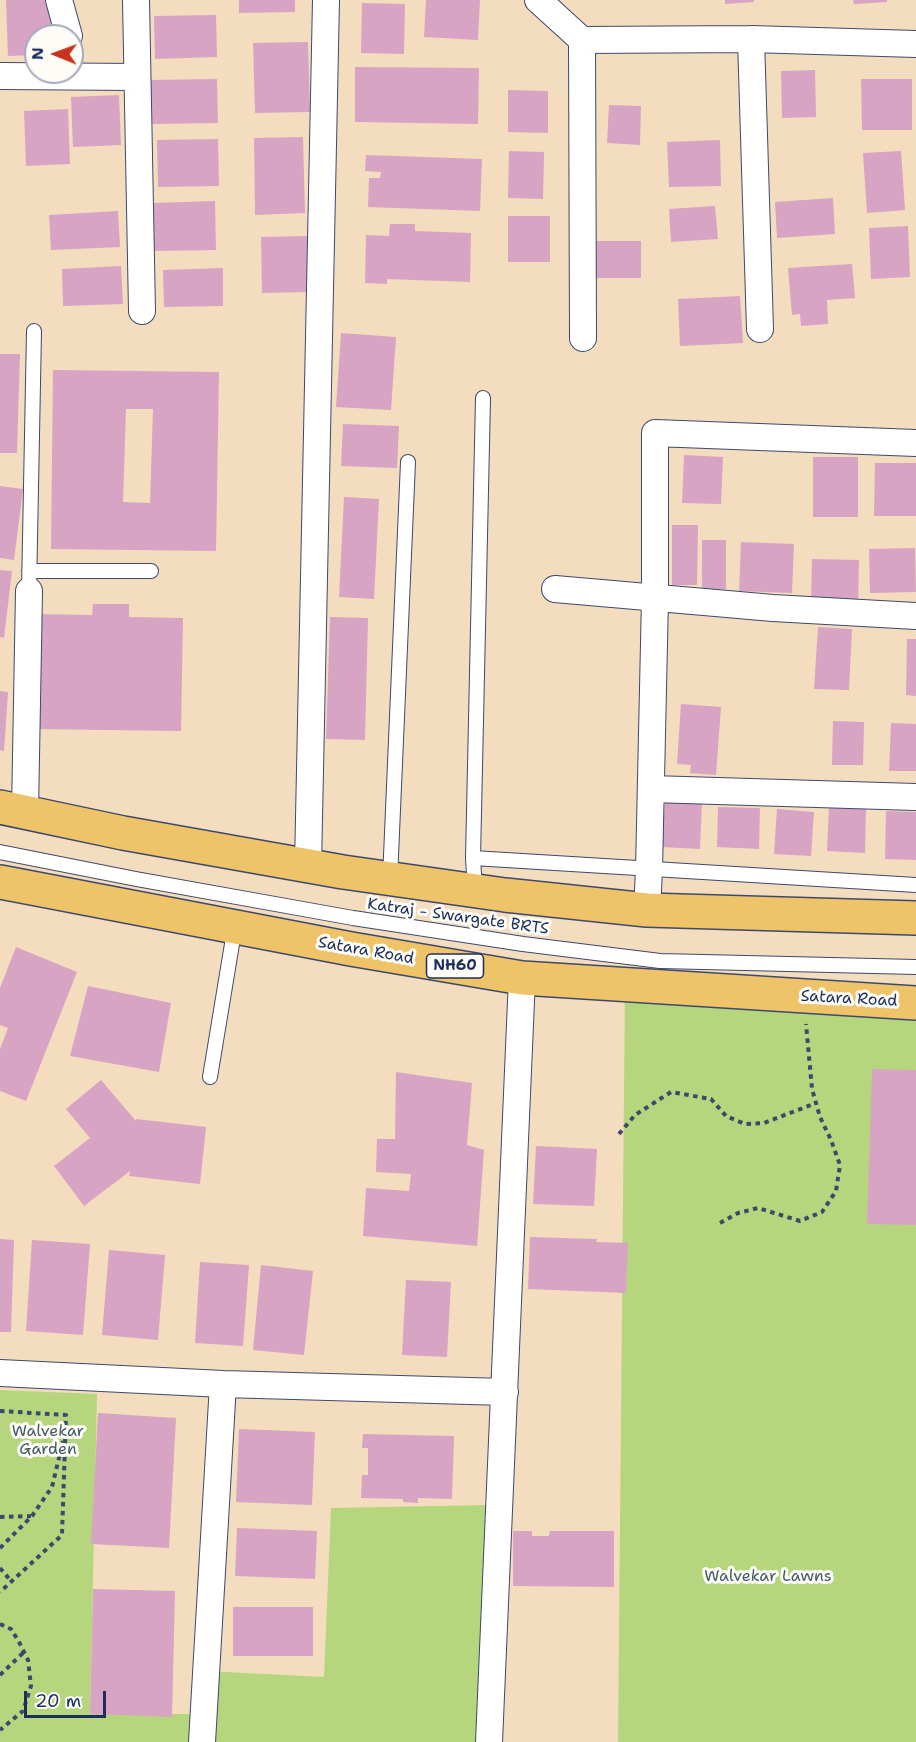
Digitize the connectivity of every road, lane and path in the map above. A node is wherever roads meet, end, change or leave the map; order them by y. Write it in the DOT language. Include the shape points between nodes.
graph roads {
  1 [pos="59,0"];
  2 [pos="136,0"];
  3 [pos="326,0"];
  4 [pos="538,0"];
  5 [pos="66,24"];
  6 [pos="751,39"];
  7 [pos="582,40"];
  8 [pos="916,44"];
  9 [pos="0,76"];
  10 [pos="24,77"];
  11 [pos="137,77"];
  12 [pos="84,78"];
  13 [pos="142,311"];
  14 [pos="760,329"];
  15 [pos="34,331"];
  16 [pos="583,338"];
  17 [pos="483,398"];
  18 [pos="916,443"];
  19 [pos="408,462"];
  20 [pos="151,571"];
  21 [pos="29,581"];
  22 [pos="555,589"];
  23 [pos="654,598"];
  24 [pos="916,616"];
  25 [pos="651,789"];
  26 [pos="916,797"];
  27 [pos="12,810"];
  28 [pos="0,852"];
  29 [pos="473,858"];
  30 [pos="308,866"];
  31 [pos="649,870"];
  32 [pos="390,879"];
  33 [pos="0,882"];
  34 [pos="916,885"];
  35 [pos="475,891"];
  36 [pos="647,910"];
  37 [pos="916,918"];
  38 [pos="235,926"];
  39 [pos="916,967"];
  40 [pos="522,978"];
  41 [pos="804,996"];
  42 [pos="916,1003"];
  43 [pos="210,1077"];
  44 [pos="816,1103"];
  45 [pos="619,1134"];
  46 [pos="720,1224"];
  47 [pos="0,1373"];
  48 [pos="224,1384"];
  49 [pos="505,1392"];
  50 [pos="0,1411"];
  51 [pos="65,1428"];
  52 [pos="32,1515"];
  53 [pos="0,1517"];
  54 [pos="0,1548"];
  55 [pos="0,1568"];
  56 [pos="11,1581"];
  57 [pos="0,1592"];
  58 [pos="0,1624"];
  59 [pos="24,1652"];
  60 [pos="0,1675"];
  61 [pos="0,1730"];
  62 [pos="202,1742"];
  63 [pos="489,1742"];
  1 -- 5 [label="street"];
  2 -- 11 [label="street"];
  3 -- 30 [label="street"];
  4 -- 7 [label="street"];
  6 -- 7 [label="street"];
  6 -- 8 [label="street"];
  6 -- 14 [label="street"];
  7 -- 16 [label="street"];
  9 -- 10 [label="street"];
  11 -- 12 [label="street"];
  11 -- 13 [label="street"];
  15 -- 21 [label="lane"];
  17 -- 29 [label="lane"];
  18 -- 23 [label="street" via="655,432"];
  19 -- 32 [label="lane"];
  20 -- 21 [label="lane"];
  21 -- 27 [label="street"];
  22 -- 23 [label="street"];
  23 -- 24 [label="street"];
  23 -- 25 [label="street"];
  25 -- 26 [label="street"];
  25 -- 31 [label="street"];
  27 -- 30 [label="highway"];
  28 -- 39 [label="lane, Katraj - Swargate BRTS" via="353,918 534,946 660,961"];
  29 -- 31 [label="lane"];
  29 -- 35 [label="lane"];
  30 -- 32 [label="highway"];
  31 -- 34 [label="lane"];
  31 -- 36 [label="street"];
  32 -- 35 [label="highway"];
  33 -- 38 [label="highway, Satara Road / NH60"];
  35 -- 36 [label="highway"];
  36 -- 37 [label="highway"];
  38 -- 40 [label="highway, Satara Road / NH60"];
  38 -- 43 [label="lane"];
  40 -- 41 [label="highway, Satara Road / NH60"];
  40 -- 49 [label="street"];
  41 -- 42 [label="highway, Satara Road / NH60"];
  41 -- 44 [label="path"];
  44 -- 45 [label="path" via="764,1123 745,1124 726,1116 711,1099 671,1092 636,1115"];
  44 -- 46 [label="path" via="840,1165 836,1191 822,1212 800,1221 758,1208 738,1212"];
  47 -- 48 [label="street"];
  48 -- 49 [label="street"];
  48 -- 62 [label="street"];
  49 -- 63 [label="street"];
  50 -- 51 [label="path" via="66,1415"];
  51 -- 52 [label="path" via="52,1487"];
  51 -- 56 [label="path" via="62,1535"];
  52 -- 53 [label="path"];
  52 -- 54 [label="path"];
  55 -- 56 [label="path"];
  56 -- 57 [label="path"];
  58 -- 59 [label="path" via="12,1629"];
  59 -- 60 [label="path"];
  59 -- 61 [label="path" via="31,1686 23,1711"];
}
